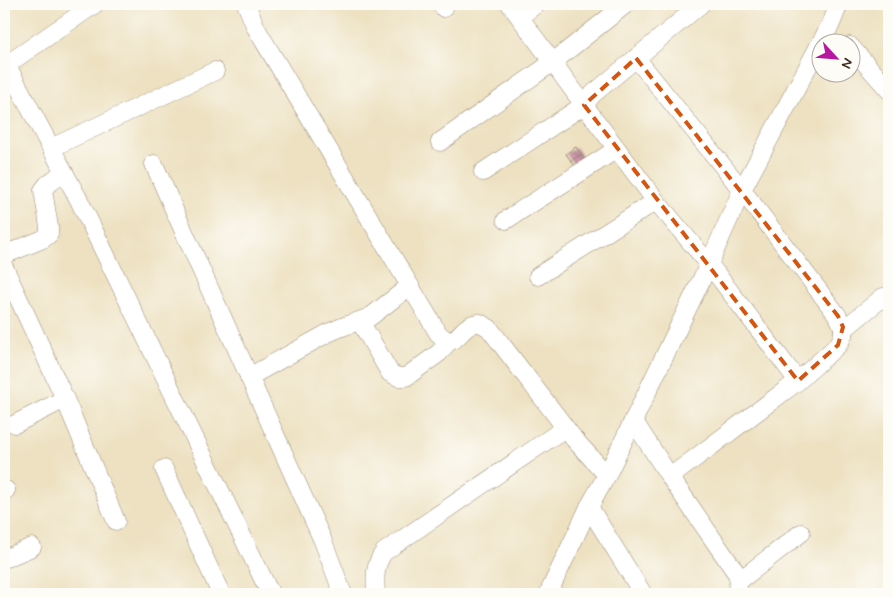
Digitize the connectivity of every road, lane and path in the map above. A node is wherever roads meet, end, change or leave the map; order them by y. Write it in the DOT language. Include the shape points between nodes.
graph roads {
  1 [pos="95,4"];
  2 [pos="536,4"];
  3 [pos="626,4"];
  4 [pos="701,4"];
  5 [pos="839,4"];
  6 [pos="247,6"];
  7 [pos="515,11"];
  8 [pos="831,24"];
  9 [pos="827,32"];
  10 [pos="839,32"];
  11 [pos="860,55"];
  12 [pos="636,58"];
  13 [pos="553,62"];
  14 [pos="5,63"];
  15 [pos="810,63"];
  16 [pos="215,71"];
  17 [pos="886,80"];
  18 [pos="584,105"];
  19 [pos="440,142"];
  20 [pos="51,148"];
  21 [pos="617,149"];
  22 [pos="154,164"];
  23 [pos="64,172"];
  24 [pos="483,172"];
  25 [pos="742,190"];
  26 [pos="656,201"];
  27 [pos="506,220"];
  28 [pos="4,255"];
  29 [pos="709,264"];
  30 [pos="4,267"];
  31 [pos="538,276"];
  32 [pos="410,286"];
  33 [pos="883,297"];
  34 [pos="360,321"];
  35 [pos="843,330"];
  36 [pos="449,341"];
  37 [pos="249,377"];
  38 [pos="798,381"];
  39 [pos="65,399"];
  40 [pos="633,420"];
  41 [pos="15,424"];
  42 [pos="566,428"];
  43 [pos="164,469"];
  44 [pos="607,474"];
  45 [pos="670,477"];
  46 [pos="589,507"];
  47 [pos="116,521"];
  48 [pos="801,534"];
  49 [pos="32,547"];
  50 [pos="4,559"];
  51 [pos="737,588"];
  52 [pos="221,594"];
  53 [pos="272,594"];
  54 [pos="343,594"];
  55 [pos="376,594"];
  56 [pos="548,594"];
  57 [pos="642,594"];
  1 -- 14 [label="street"];
  2 -- 7 [label="street"];
  3 -- 13 [label="street"];
  4 -- 12 [label="street"];
  5 -- 8 [label="street"];
  6 -- 32 [label="street" via="256,28"];
  7 -- 13 [label="street"];
  8 -- 9 [label="street"];
  8 -- 10 [label="street"];
  11 -- 17 [label="street"];
  12 -- 18 [label="street"];
  12 -- 25 [label="street"];
  13 -- 18 [label="street"];
  13 -- 19 [label="street"];
  14 -- 20 [label="street"];
  15 -- 25 [label="street"];
  16 -- 20 [label="street"];
  18 -- 21 [label="street"];
  18 -- 24 [label="street"];
  20 -- 23 [label="street"];
  21 -- 26 [label="street"];
  21 -- 27 [label="street"];
  22 -- 37 [label="street"];
  23 -- 28 [label="street" via="43,190 48,234 44,239"];
  23 -- 53 [label="street"];
  25 -- 29 [label="street"];
  25 -- 35 [label="street" via="838,316"];
  26 -- 29 [label="street"];
  26 -- 31 [label="street"];
  29 -- 38 [label="street"];
  29 -- 40 [label="street"];
  30 -- 39 [label="street"];
  32 -- 34 [label="street"];
  32 -- 36 [label="street" via="438,333"];
  33 -- 35 [label="street"];
  34 -- 36 [label="street" via="390,373 398,377 406,376 439,353"];
  34 -- 37 [label="street" via="328,333"];
  35 -- 38 [label="street" via="838,345"];
  36 -- 42 [label="street" via="471,325 480,323 489,328"];
  37 -- 54 [label="street" via="323,541"];
  38 -- 45 [label="street"];
  39 -- 41 [label="street"];
  39 -- 47 [label="street"];
  40 -- 44 [label="street"];
  40 -- 45 [label="street"];
  42 -- 44 [label="street"];
  42 -- 55 [label="street" via="384,552 374,578"];
  43 -- 52 [label="street"];
  44 -- 46 [label="street"];
  45 -- 51 [label="street" via="737,574"];
  46 -- 56 [label="street"];
  46 -- 57 [label="street"];
  48 -- 51 [label="street"];
  49 -- 50 [label="street"];
}
